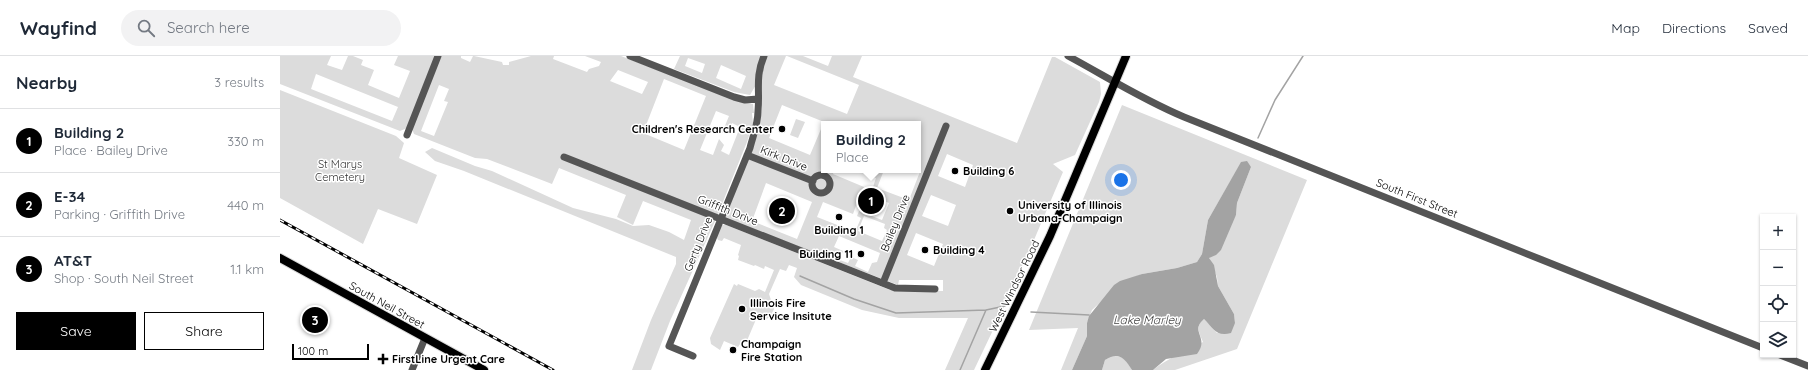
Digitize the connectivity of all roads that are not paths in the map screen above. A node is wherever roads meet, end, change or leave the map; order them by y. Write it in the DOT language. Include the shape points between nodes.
graph roads {
  1 [pos="438,56"];
  2 [pos="630,56"];
  3 [pos="764,56"];
  4 [pos="1068,56"];
  5 [pos="1126,56"];
  6 [pos="1115,82"];
  7 [pos="758,99"];
  8 [pos="946,126"];
  9 [pos="407,135"];
  10 [pos="747,155"];
  11 [pos="564,157"];
  12 [pos="813,181"];
  13 [pos="720,219"];
  14 [pos="280,258"];
  15 [pos="883,283"];
  16 [pos="935,289"];
  17 [pos="425,338"];
  18 [pos="1760,347"];
  19 [pos="693,356"];
  20 [pos="1788,358"];
  21 [pos="1808,366"];
  22 [pos="412,370"];
  23 [pos="484,370"];
  24 [pos="986,370"];
  1 -- 9 [label="street"];
  2 -- 7 [label="street" via="734,97 745,100"];
  3 -- 7 [label="street, Gerty Drive" via="758,76"];
  4 -- 6 [label="street, South First Street"];
  5 -- 6 [label="main road, West Windsor Road"];
  6 -- 18 [label="street, South First Street" via="1145,100 1184,117"];
  6 -- 24 [label="main road, West Windsor Road" via="1050,236"];
  7 -- 10 [label="street, Gerty Drive" via="757,122"];
  8 -- 15 [label="street, Bailey Drive"];
  10 -- 12 [label="street, Kirk Drive"];
  10 -- 13 [label="street, Gerty Drive"];
  11 -- 13 [label="street, Griffith Drive"];
  13 -- 15 [label="street, Griffith Drive"];
  13 -- 19 [label="street, Gerty Drive" via="669,346"];
  14 -- 17 [label="main road, South Neil Street"];
  15 -- 16 [label="street, Griffith Drive" via="895,288"];
  17 -- 22 [label="street"];
  17 -- 23 [label="main road, South Neil Street"];
  20 -- 21 [label="street"];
}
